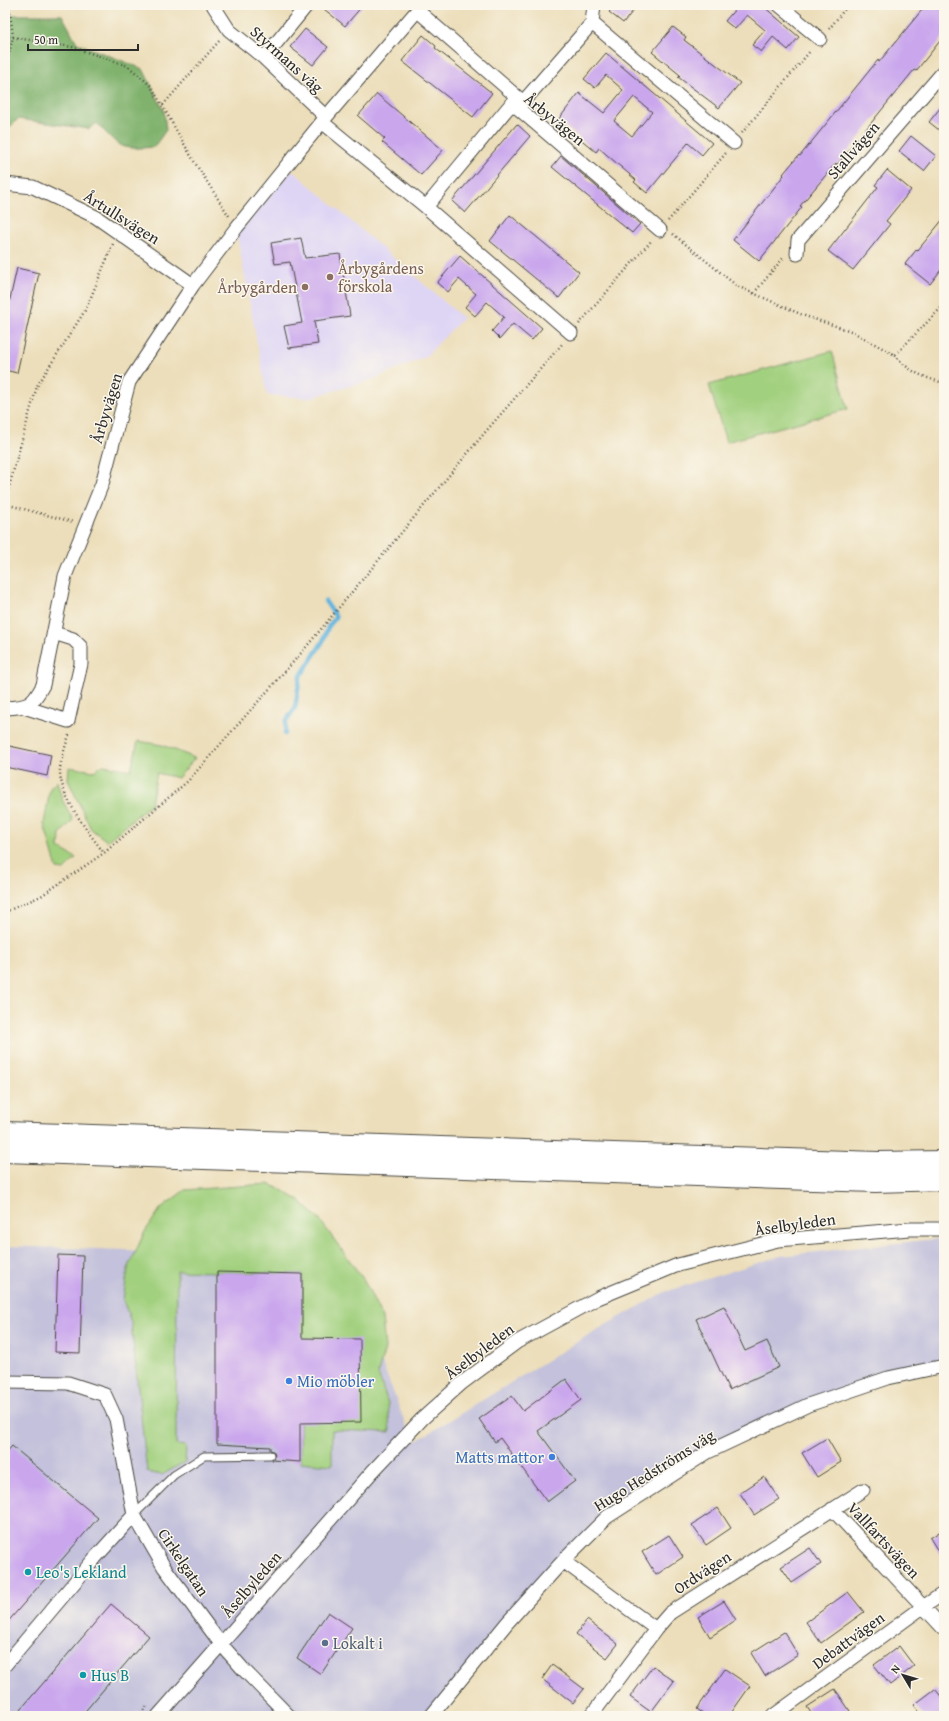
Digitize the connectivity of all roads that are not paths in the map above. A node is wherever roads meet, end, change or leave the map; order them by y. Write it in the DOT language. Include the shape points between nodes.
graph roads {
  1 [pos="213,5"];
  2 [pos="307,5"];
  3 [pos="594,5"];
  4 [pos="779,5"];
  5 [pos="420,8"];
  6 [pos="592,23"];
  7 [pos="820,39"];
  8 [pos="264,58"];
  9 [pos="944,71"];
  10 [pos="518,102"];
  11 [pos="324,120"];
  12 [pos="734,143"];
  13 [pos="5,184"];
  14 [pos="426,207"];
  15 [pos="662,228"];
  16 [pos="798,254"];
  17 [pos="193,285"];
  18 [pos="572,333"];
  19 [pos="54,633"];
  20 [pos="24,707"];
  21 [pos="5,708"];
  22 [pos="5,1133"];
  23 [pos="5,1151"];
  24 [pos="944,1162"];
  25 [pos="944,1179"];
  26 [pos="944,1229"];
  27 [pos="944,1366"];
  28 [pos="5,1382"];
  29 [pos="270,1455"];
  30 [pos="863,1490"];
  31 [pos="832,1509"];
  32 [pos="134,1515"];
  33 [pos="563,1561"];
  34 [pos="944,1593"];
  35 [pos="923,1607"];
  36 [pos="656,1629"];
  37 [pos="944,1629"];
  38 [pos="221,1644"];
  39 [pos="5,1665"];
  40 [pos="158,1716"];
  41 [pos="289,1716"];
  42 [pos="431,1716"];
  43 [pos="591,1716"];
  44 [pos="773,1716"];
  1 -- 8 [label="street, Styrmans väg" via="229,30"];
  2 -- 8 [label="street"];
  3 -- 6 [label="street"];
  4 -- 7 [label="street"];
  5 -- 10 [label="street, Årbyvägen"];
  5 -- 11 [label="street, Årbyvägen"];
  6 -- 10 [label="street, Årbyvägen"];
  6 -- 12 [label="street"];
  8 -- 11 [label="street, Styrmans väg"];
  9 -- 16 [label="street, Stallvägen" via="798,240"];
  10 -- 14 [label="street, Årbyvägen"];
  10 -- 15 [label="street, Årbyvägen"];
  11 -- 14 [label="street"];
  11 -- 17 [label="street, Årbyvägen" via="236,227"];
  13 -- 17 [label="street, Årtullsvägen" via="33,187 96,217"];
  14 -- 18 [label="street"];
  17 -- 19 [label="street, Årbyvägen" via="129,382 102,484 65,576"];
  19 -- 20 [label="street, Årbyvägen" via="43,685 37,697"];
  19 -- 20 [label="street" via="74,639 81,647 81,664 68,721"];
  20 -- 21 [label="street"];
  22 -- 24 [label="highway" via="878,1163"];
  23 -- 25 [label="highway" via="875,1181"];
  26 -- 38 [label="street, Åselbyleden" via="910,1229 778,1240 678,1265 598,1298 518,1342 462,1383 422,1419"];
  27 -- 33 [label="street, Hugo Hedströms väg" via="888,1378 808,1405 708,1452 607,1517"];
  28 -- 32 [label="street, Cirkelgatan" via="68,1383 106,1395 116,1419"];
  29 -- 32 [label="lane" via="204,1456 174,1475"];
  30 -- 31 [label="street, Ordvägen"];
  31 -- 35 [label="street, Vallfartsvägen"];
  31 -- 36 [label="street, Ordvägen" via="670,1613"];
  32 -- 38 [label="street, Cirkelgatan" via="164,1567"];
  32 -- 39 [label="street"];
  33 -- 36 [label="street"];
  33 -- 42 [label="street, Hugo Hedströms väg" via="507,1623"];
  34 -- 35 [label="street, Debattvägen"];
  35 -- 37 [label="street, Vallfartsvägen"];
  35 -- 44 [label="street, Debattvägen"];
  36 -- 43 [label="street, Ordvägen"];
  38 -- 40 [label="street, Åselbyleden"];
  38 -- 41 [label="street, Cirkelgatan"];
}
